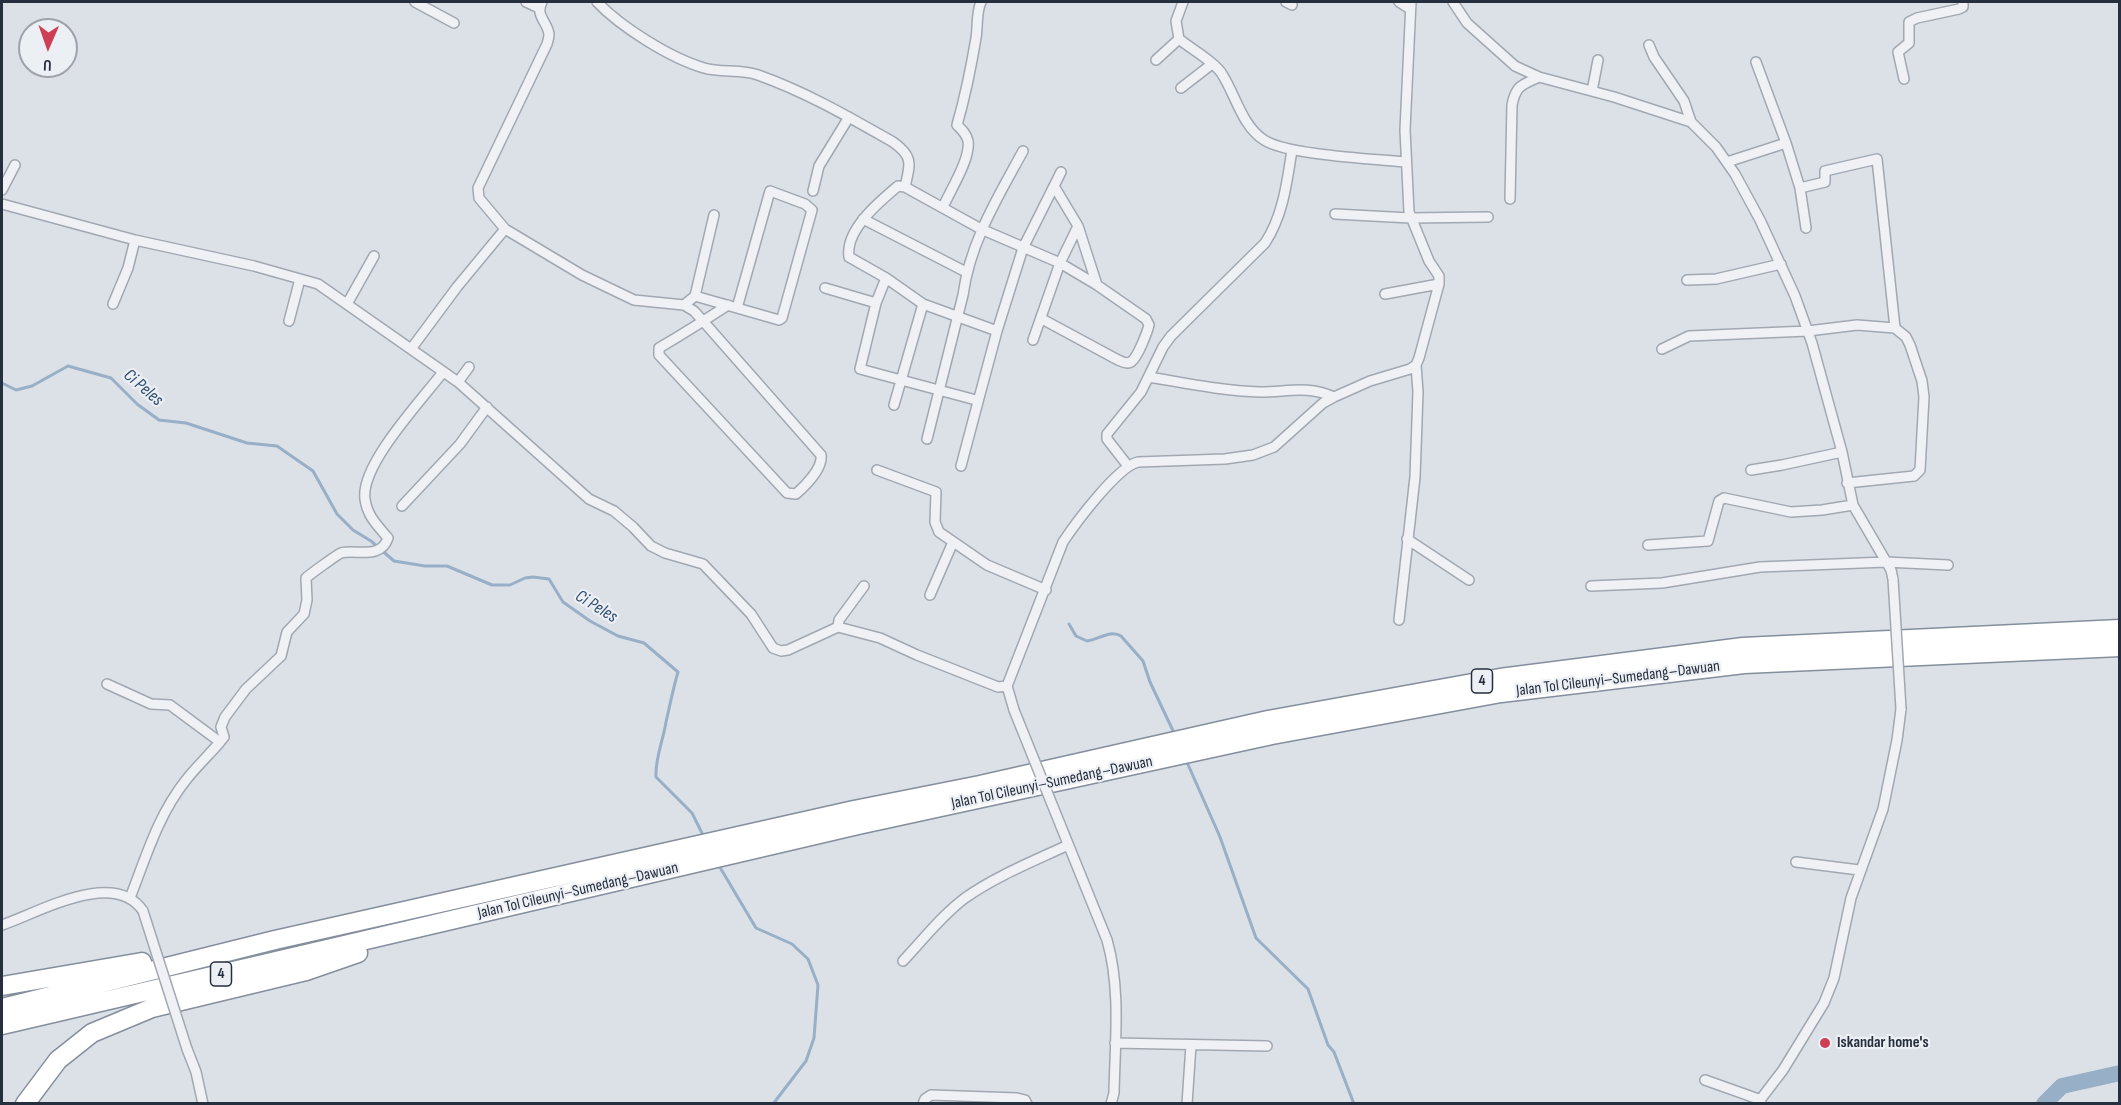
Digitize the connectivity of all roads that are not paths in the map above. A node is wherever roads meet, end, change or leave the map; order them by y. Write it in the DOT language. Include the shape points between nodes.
graph roads {
  1 [pos="415,2"];
  2 [pos="526,2"];
  3 [pos="597,2"];
  4 [pos="981,2"];
  5 [pos="1183,2"];
  6 [pos="1399,2"];
  7 [pos="1453,2"];
  8 [pos="1963,2"];
  9 [pos="541,5"];
  10 [pos="1411,5"];
  11 [pos="454,23"];
  12 [pos="1179,39"];
  13 [pos="1649,45"];
  14 [pos="1156,60"];
  15 [pos="1598,60"];
  16 [pos="1756,62"];
  17 [pos="1212,64"];
  18 [pos="1539,77"];
  19 [pos="1904,79"];
  20 [pos="1181,88"];
  21 [pos="1592,91"];
  22 [pos="849,117"];
  23 [pos="1691,122"];
  24 [pos="1786,143"];
  25 [pos="1292,150"];
  26 [pos="1023,151"];
  27 [pos="1405,162"];
  28 [pos="1727,162"];
  29 [pos="15,165"];
  30 [pos="1061,172"];
  31 [pos="1054,186"];
  32 [pos="905,187"];
  33 [pos="1800,188"];
  34 [pos="2,190"];
  35 [pos="813,190"];
  36 [pos="1510,199"];
  37 [pos="2,204"];
  38 [pos="943,207"];
  39 [pos="1335,214"];
  40 [pos="714,215"];
  41 [pos="1488,217"];
  42 [pos="1410,218"];
  43 [pos="863,219"];
  44 [pos="1078,226"];
  45 [pos="1806,228"];
  46 [pos="505,229"];
  47 [pos="981,229"];
  48 [pos="135,240"];
  49 [pos="1023,248"];
  50 [pos="374,256"];
  51 [pos="1060,263"];
  52 [pos="1781,264"];
  53 [pos="966,272"];
  54 [pos="886,278"];
  55 [pos="300,279"];
  56 [pos="1687,280"];
  57 [pos="1439,284"];
  58 [pos="1097,285"];
  59 [pos="825,288"];
  60 [pos="1385,294"];
  61 [pos="695,296"];
  62 [pos="876,303"];
  63 [pos="113,304"];
  64 [pos="347,304"];
  65 [pos="923,304"];
  66 [pos="684,305"];
  67 [pos="733,307"];
  68 [pos="957,317"];
  69 [pos="1042,319"];
  70 [pos="289,321"];
  71 [pos="704,321"];
  72 [pos="1895,328"];
  73 [pos="997,331"];
  74 [pos="1808,331"];
  75 [pos="1033,340"];
  76 [pos="411,349"];
  77 [pos="1662,349"];
  78 [pos="1416,365"];
  79 [pos="469,367"];
  80 [pos="443,372"];
  81 [pos="1149,377"];
  82 [pos="901,379"];
  83 [pos="458,382"];
  84 [pos="940,389"];
  85 [pos="1334,397"];
  86 [pos="979,398"];
  87 [pos="894,405"];
  88 [pos="487,407"];
  89 [pos="927,439"];
  90 [pos="1842,452"];
  91 [pos="961,466"];
  92 [pos="1128,466"];
  93 [pos="878,470"];
  94 [pos="1751,470"];
  95 [pos="1847,483"];
  96 [pos="1853,505"];
  97 [pos="402,506"];
  98 [pos="1407,539"];
  99 [pos="953,542"];
  100 [pos="1648,545"];
  101 [pos="1886,562"];
  102 [pos="1948,565"];
  103 [pos="1469,580"];
  104 [pos="864,586"];
  105 [pos="1591,586"];
  106 [pos="1046,590"];
  107 [pos="930,595"];
  108 [pos="1399,620"];
  109 [pos="838,627"];
  110 [pos="2120,629"];
  111 [pos="2120,647"];
  112 [pos="107,684"];
  113 [pos="1008,686"];
  114 [pos="220,742"];
  115 [pos="856,817"];
  116 [pos="1068,845"];
  117 [pos="1796,862"];
  118 [pos="1860,870"];
  119 [pos="130,898"];
  120 [pos="441,923"];
  121 [pos="2,925"];
  122 [pos="275,940"];
  123 [pos="903,961"];
  124 [pos="2,986"];
  125 [pos="2,1008"];
  126 [pos="2,1025"];
  127 [pos="1115,1043"];
  128 [pos="1191,1045"];
  129 [pos="1267,1046"];
  130 [pos="1705,1080"];
  131 [pos="1759,1102"];
  132 [pos="25,1104"];
  133 [pos="203,1104"];
  134 [pos="923,1104"];
  135 [pos="1027,1104"];
  136 [pos="1111,1104"];
  137 [pos="1187,1104"];
  1 -- 11 [label="street"];
  2 -- 9 [label="street"];
  3 -- 22 [label="street" via="644,39 682,60 706,69 755,74"];
  4 -- 38 [label="street" via="957,125 965,133 967,154"];
  5 -- 12 [label="street" via="1176,21"];
  6 -- 10 [label="street"];
  7 -- 18 [label="street" via="1467,23 1498,53"];
  8 -- 19 [label="street" via="1959,9 1908,22 1909,43 1898,52"];
  9 -- 46 [label="street" via="540,17 549,34 547,44 478,188 479,198"];
  10 -- 27 [label="street"];
  12 -- 14 [label="street"];
  12 -- 17 [label="street"];
  13 -- 23 [label="street" via="1684,101"];
  15 -- 21 [label="street"];
  16 -- 24 [label="street"];
  17 -- 20 [label="street"];
  17 -- 25 [label="street" via="1222,73 1254,130 1264,140"];
  18 -- 21 [label="street"];
  18 -- 36 [label="street" via="1514,93"];
  21 -- 23 [label="street"];
  22 -- 32 [label="street" via="904,151 910,161"];
  22 -- 35 [label="street" via="819,166"];
  23 -- 28 [label="street"];
  24 -- 28 [label="street"];
  24 -- 33 [label="street"];
  25 -- 27 [label="street"];
  25 -- 81 [label="street" via="1273,231 1171,336"];
  26 -- 47 [label="street"];
  27 -- 42 [label="street"];
  28 -- 52 [label="street"];
  29 -- 34 [label="street"];
  30 -- 31 [label="street"];
  31 -- 44 [label="street"];
  31 -- 49 [label="street"];
  32 -- 38 [label="street"];
  32 -- 43 [label="street" via="898,186"];
  33 -- 45 [label="street"];
  33 -- 72 [label="street" via="1825,182 1825,171 1878,159"];
  37 -- 48 [label="street"];
  38 -- 47 [label="street"];
  39 -- 42 [label="street"];
  40 -- 61 [label="street"];
  41 -- 42 [label="street"];
  42 -- 57 [label="street"];
  43 -- 53 [label="street"];
  43 -- 54 [label="street" via="850,244 849,255"];
  44 -- 51 [label="street"];
  44 -- 58 [label="street"];
  46 -- 66 [label="street" via="582,275 634,300"];
  46 -- 76 [label="street"];
  47 -- 49 [label="street"];
  47 -- 53 [label="street"];
  48 -- 55 [label="street"];
  48 -- 63 [label="street"];
  49 -- 51 [label="street"];
  49 -- 73 [label="street"];
  50 -- 64 [label="street"];
  51 -- 58 [label="street"];
  51 -- 69 [label="street"];
  52 -- 56 [label="street" via="1716,279"];
  52 -- 74 [label="street"];
  53 -- 68 [label="street"];
  54 -- 62 [label="street"];
  54 -- 65 [label="street"];
  55 -- 64 [label="street" via="318,284"];
  55 -- 70 [label="street"];
  57 -- 60 [label="street"];
  57 -- 78 [label="street"];
  58 -- 69 [label="street" via="1148,322 1132,361 1119,360"];
  59 -- 62 [label="street"];
  61 -- 66 [label="street"];
  61 -- 67 [label="street"];
  62 -- 82 [label="street" via="859,367"];
  64 -- 76 [label="street"];
  65 -- 68 [label="street"];
  65 -- 82 [label="street"];
  66 -- 71 [label="street"];
  67 -- 67 [label="street" via="770,191 805,204 812,210 782,318 776,320"];
  67 -- 71 [label="street"];
  68 -- 73 [label="street"];
  68 -- 84 [label="street"];
  69 -- 75 [label="street"];
  71 -- 71 [label="street" via="821,455 822,461 796,494 787,493 659,355 659,348"];
  72 -- 74 [label="street" via="1857,326"];
  72 -- 95 [label="street" via="1906,337 1922,381 1920,470 1914,476"];
  73 -- 86 [label="street"];
  74 -- 77 [label="street" via="1689,336"];
  74 -- 90 [label="street"];
  76 -- 80 [label="street"];
  78 -- 85 [label="street"];
  78 -- 98 [label="street" via="1415,477"];
  79 -- 83 [label="street"];
  80 -- 83 [label="street"];
  80 -- 114 [label="street" via="374,461 364,487 373,522 388,538 375,551 337,555 306,578 304,614 287,632 280,656 246,689 225,717"];
  81 -- 85 [label="street" via="1260,392 1316,390"];
  81 -- 92 [label="street" via="1106,436"];
  82 -- 84 [label="street"];
  82 -- 87 [label="street"];
  83 -- 88 [label="street"];
  84 -- 86 [label="street"];
  84 -- 89 [label="street"];
  85 -- 92 [label="street" via="1265,452"];
  86 -- 91 [label="street"];
  88 -- 97 [label="street" via="460,444"];
  88 -- 109 [label="street" via="589,499 614,512 651,546 703,564 751,614 777,651 788,650"];
  90 -- 94 [label="street"];
  90 -- 95 [label="street"];
  92 -- 106 [label="street" via="1072,528"];
  93 -- 99 [label="street" via="936,492 935,522 939,532"];
  95 -- 96 [label="street"];
  96 -- 100 [label="street" via="1791,512 1724,498 1719,501 1708,541"];
  96 -- 101 [label="street"];
  98 -- 103 [label="street"];
  98 -- 108 [label="street"];
  99 -- 106 [label="street" via="987,565"];
  99 -- 107 [label="street"];
  101 -- 102 [label="street"];
  101 -- 105 [label="street" via="1760,567 1662,582"];
  101 -- 118 [label="street, bridge" via="1893,579 1901,709 1882,809"];
  104 -- 109 [label="street"];
  106 -- 113 [label="street"];
  109 -- 113 [label="street" via="880,638 998,687"];
  110 -- 115 [label="highway, Jalan Tol Cileunyi–Sumedang–Dawuan / 4" via="1743,647 1500,678 1268,720"];
  111 -- 115 [label="highway, Jalan Tol Cileunyi–Sumedang–Dawuan / 4" via="1744,664 1501,693"];
  112 -- 114 [label="street" via="152,704 170,705"];
  113 -- 116 [label="street, bridge"];
  114 -- 119 [label="street" via="185,781 164,814"];
  115 -- 120 [label="highway, Jalan Tol Cileunyi–Sumedang–Dawuan / 4"];
  115 -- 122 [label="highway, Jalan Tol Cileunyi–Sumedang–Dawuan / 4"];
  116 -- 123 [label="street" via="985,885 963,900"];
  116 -- 127 [label="street" via="1112,957 1117,1011"];
  117 -- 118 [label="street"];
  118 -- 131 [label="street" via="1830,990 1783,1070"];
  119 -- 121 [label="street" via="88,893"];
  119 -- 133 [label="street, bridge" via="143,911"];
  120 -- 126 [label="highway, Jalan Tol Cileunyi–Sumedang–Dawuan / 4"];
  120 -- 132 [label="highway" via="306,971 152,1008 92,1033 58,1060"];
  122 -- 124 [label="highway"];
  122 -- 125 [label="highway, Jalan Tol Cileunyi–Sumedang–Dawuan / 4"];
  127 -- 128 [label="street"];
  127 -- 136 [label="street"];
  128 -- 129 [label="street"];
  128 -- 137 [label="street"];
  130 -- 131 [label="street"];
  134 -- 135 [label="street" via="932,1095 1017,1098"];
}
